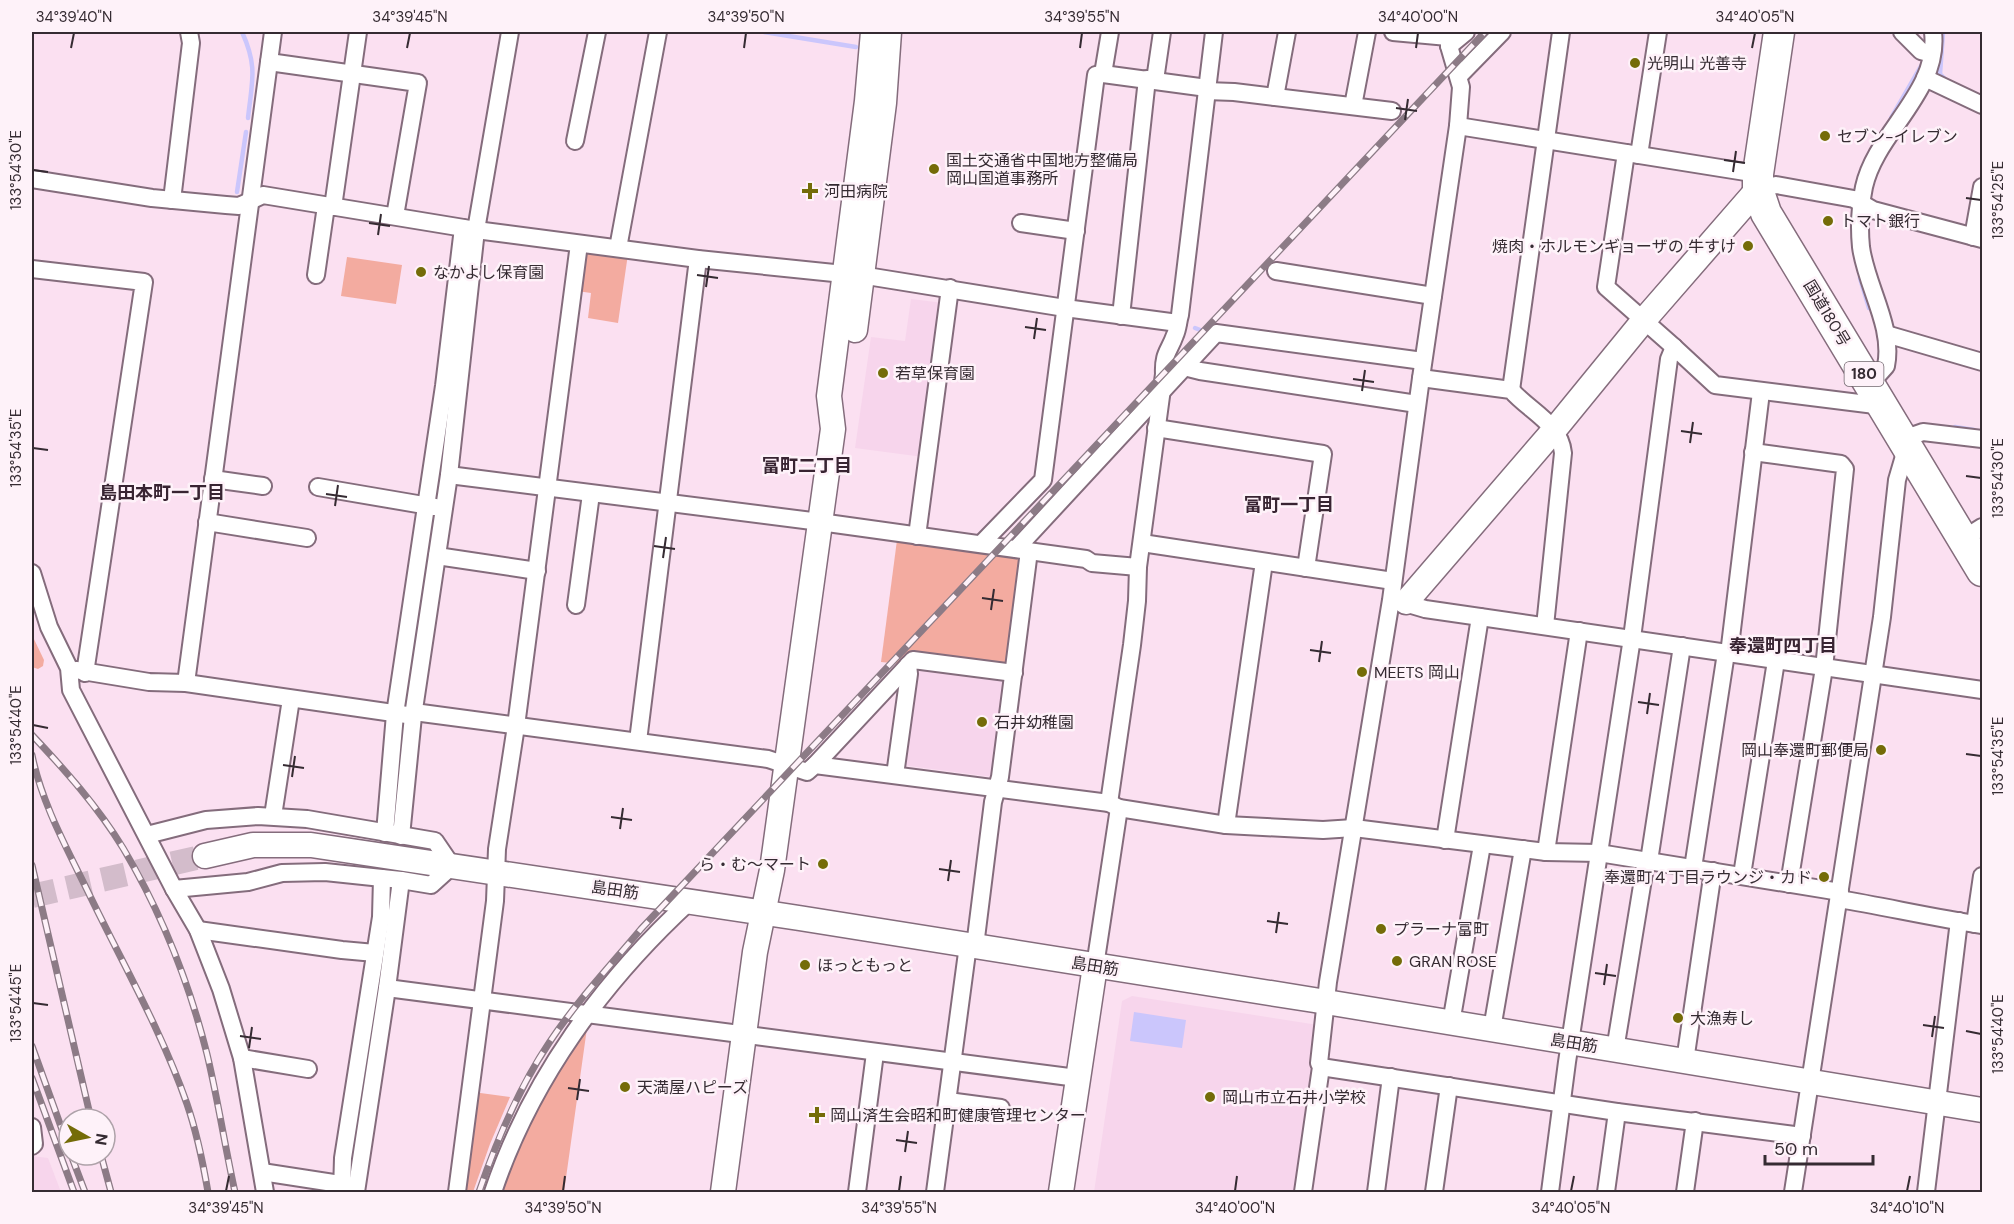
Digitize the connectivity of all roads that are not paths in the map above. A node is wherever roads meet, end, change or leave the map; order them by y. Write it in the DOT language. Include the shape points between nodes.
graph roads {
  1 [pos="189,32"];
  2 [pos="273,32"];
  3 [pos="358,32"];
  4 [pos="510,32"];
  5 [pos="597,32"];
  6 [pos="658,32"];
  7 [pos="873,32"];
  8 [pos="889,32"];
  9 [pos="1110,32"];
  10 [pos="1162,32"];
  11 [pos="1214,32"];
  12 [pos="1287,32"];
  13 [pos="1367,32"];
  14 [pos="1402,32"];
  15 [pos="1466,32"];
  16 [pos="1502,32"];
  17 [pos="1561,32"];
  18 [pos="1658,32"];
  19 [pos="1779,32"];
  20 [pos="1902,32"];
  21 [pos="1933,32"];
  22 [pos="1449,38"];
  23 [pos="269,62"];
  24 [pos="1930,63"];
  25 [pos="352,74"];
  26 [pos="1103,74"];
  27 [pos="1459,76"];
  28 [pos="1151,80"];
  29 [pos="1206,89"];
  30 [pos="1275,97"];
  31 [pos="876,102"];
  32 [pos="1983,105"];
  33 [pos="1353,106"];
  34 [pos="1392,111"];
  35 [pos="1458,126"];
  36 [pos="1545,140"];
  37 [pos="575,141"];
  38 [pos="1633,154"];
  39 [pos="32,179"];
  40 [pos="1758,182"];
  41 [pos="1983,187"];
  42 [pos="172,200"];
  43 [pos="250,200"];
  44 [pos="1861,204"];
  45 [pos="330,206"];
  46 [pos="395,216"];
  47 [pos="1021,223"];
  48 [pos="470,229"];
  49 [pos="1076,231"];
  50 [pos="1978,238"];
  51 [pos="579,244"];
  52 [pos="618,248"];
  53 [pos="698,259"];
  54 [pos="32,269"];
  55 [pos="1276,271"];
  56 [pos="316,275"];
  57 [pos="853,275"];
  58 [pos="950,288"];
  59 [pos="1433,296"];
  60 [pos="1065,308"];
  61 [pos="1121,316"];
  62 [pos="1644,320"];
  63 [pos="1178,323"];
  64 [pos="1886,334"];
  65 [pos="1674,347"];
  66 [pos="1983,362"];
  67 [pos="1184,367"];
  68 [pos="1422,369"];
  69 [pos="1511,390"];
  70 [pos="1161,392"];
  71 [pos="1761,392"];
  72 [pos="1877,395"];
  73 [pos="1417,404"];
  74 [pos="1156,428"];
  75 [pos="1555,429"];
  76 [pos="1983,439"];
  77 [pos="1905,442"];
  78 [pos="1754,452"];
  79 [pos="449,475"];
  80 [pos="213,479"];
  81 [pos="263,486"];
  82 [pos="318,487"];
  83 [pos="548,489"];
  84 [pos="591,494"];
  85 [pos="667,503"];
  86 [pos="434,507"];
  87 [pos="207,522"];
  88 [pos="820,522"];
  89 [pos="1973,533"];
  90 [pos="918,536"];
  91 [pos="307,538"];
  92 [pos="1142,543"];
  93 [pos="981,544"];
  94 [pos="1022,550"];
  95 [pos="437,556"];
  96 [pos="1264,562"];
  97 [pos="1138,567"];
  98 [pos="1306,568"];
  99 [pos="537,571"];
  100 [pos="1983,572"];
  101 [pos="32,573"];
  102 [pos="1393,581"];
  103 [pos="1399,601"];
  104 [pos="576,606"];
  105 [pos="1480,617"];
  106 [pos="1545,626"];
  107 [pos="1579,631"];
  108 [pos="1632,638"];
  109 [pos="1682,646"];
  110 [pos="1727,654"];
  111 [pos="1776,661"];
  112 [pos="908,665"];
  113 [pos="1824,668"];
  114 [pos="77,671"];
  115 [pos="1014,673"];
  116 [pos="1873,675"];
  117 [pos="186,683"];
  118 [pos="1983,690"];
  119 [pos="291,699"];
  120 [pos="406,714"];
  121 [pos="516,726"];
  122 [pos="638,741"];
  123 [pos="787,764"];
  124 [pos="815,765"];
  125 [pos="895,775"];
  126 [pos="997,789"];
  127 [pos="1114,806"];
  128 [pos="273,816"];
  129 [pos="1226,825"];
  130 [pos="1354,828"];
  131 [pos="147,835"];
  132 [pos="393,835"];
  133 [pos="1445,840"];
  134 [pos="1482,845"];
  135 [pos="1523,849"];
  136 [pos="1546,852"];
  137 [pos="1599,853"];
  138 [pos="206,856"];
  139 [pos="1648,861"];
  140 [pos="452,866"];
  141 [pos="1693,868"];
  142 [pos="1713,871"];
  143 [pos="496,873"];
  144 [pos="1742,875"];
  145 [pos="1983,876"];
  146 [pos="382,878"];
  147 [pos="401,880"];
  148 [pos="1788,884"];
  149 [pos="174,889"];
  150 [pos="1839,896"];
  151 [pos="690,901"];
  152 [pos="764,912"];
  153 [pos="1972,923"];
  154 [pos="198,930"];
  155 [pos="971,945"];
  156 [pos="375,953"];
  157 [pos="1095,966"];
  158 [pos="387,988"];
  159 [pos="481,1000"];
  160 [pos="1325,1002"];
  161 [pos="587,1015"];
  162 [pos="1451,1023"];
  163 [pos="1492,1029"];
  164 [pos="746,1033"];
  165 [pos="1570,1042"];
  166 [pos="1616,1050"];
  167 [pos="876,1053"];
  168 [pos="242,1058"];
  169 [pos="1685,1061"];
  170 [pos="953,1063"];
  171 [pos="1321,1067"];
  172 [pos="309,1069"];
  173 [pos="1391,1077"];
  174 [pos="1077,1078"];
  175 [pos="1810,1081"];
  176 [pos="1449,1086"];
  177 [pos="948,1101"];
  178 [pos="1937,1102"];
  179 [pos="1562,1104"];
  180 [pos="1001,1108"];
  181 [pos="1983,1110"];
  182 [pos="1617,1112"];
  183 [pos="1695,1121"];
  184 [pos="32,1127"];
  185 [pos="1802,1136"];
  186 [pos="32,1146"];
  187 [pos="262,1172"];
  188 [pos="352,1189"];
  189 [pos="265,1192"];
  190 [pos="456,1192"];
  191 [pos="493,1192"];
  192 [pos="723,1192"];
  193 [pos="857,1192"];
  194 [pos="935,1192"];
  195 [pos="1061,1192"];
  196 [pos="1303,1192"];
  197 [pos="1376,1192"];
  198 [pos="1434,1192"];
  199 [pos="1550,1192"];
  200 [pos="1606,1192"];
  201 [pos="1685,1192"];
  202 [pos="1793,1192"];
  203 [pos="1926,1192"];
  1 -- 42 [label="street" via="191,43"];
  2 -- 23 [label="street"];
  3 -- 25 [label="street"];
  4 -- 48 [label="street"];
  5 -- 37 [label="street"];
  6 -- 52 [label="street"];
  7 -- 31 [label="street"];
  8 -- 31 [label="street"];
  9 -- 26 [label="street"];
  10 -- 28 [label="street"];
  11 -- 29 [label="street"];
  12 -- 30 [label="street"];
  13 -- 33 [label="street"];
  14 -- 22 [label="street"];
  15 -- 22 [label="street"];
  16 -- 27 [label="street"];
  17 -- 36 [label="street"];
  18 -- 38 [label="street"];
  19 -- 40 [label="highway, 国道180号 / 180"];
  20 -- 24 [label="street"];
  21 -- 24 [label="street"];
  22 -- 27 [label="street"];
  23 -- 25 [label="street"];
  23 -- 43 [label="street"];
  24 -- 32 [label="street"];
  24 -- 44 [label="street" via="1872,164"];
  25 -- 45 [label="street"];
  25 -- 46 [label="street" via="418,83"];
  26 -- 28 [label="street"];
  26 -- 49 [label="street" via="1096,75"];
  27 -- 35 [label="street"];
  28 -- 29 [label="street"];
  28 -- 61 [label="street"];
  29 -- 30 [label="street"];
  29 -- 63 [label="street"];
  30 -- 33 [label="street"];
  31 -- 57 [label="street"];
  33 -- 34 [label="street"];
  35 -- 36 [label="street"];
  35 -- 59 [label="street"];
  36 -- 38 [label="street"];
  36 -- 69 [label="street"];
  38 -- 40 [label="street"];
  38 -- 62 [label="street" via="1606,287"];
  39 -- 42 [label="street"];
  40 -- 44 [label="street" via="1854,199"];
  40 -- 62 [label="street"];
  40 -- 72 [label="highway, 国道180号 / 180" via="1766,213"];
  41 -- 50 [label="street"];
  42 -- 43 [label="street" via="239,206"];
  43 -- 45 [label="street" via="263,195"];
  43 -- 80 [label="street"];
  44 -- 50 [label="street"];
  44 -- 64 [label="street" via="1861,248"];
  45 -- 46 [label="street"];
  45 -- 56 [label="street"];
  46 -- 48 [label="street"];
  47 -- 49 [label="street"];
  48 -- 51 [label="street"];
  48 -- 79 [label="street"];
  48 -- 86 [label="street" via="444,386"];
  49 -- 60 [label="street"];
  51 -- 52 [label="street"];
  51 -- 83 [label="street"];
  52 -- 53 [label="street"];
  53 -- 57 [label="street"];
  53 -- 85 [label="street"];
  54 -- 114 [label="street" via="144,282"];
  55 -- 59 [label="street"];
  57 -- 58 [label="street"];
  57 -- 88 [label="street" via="829,396 833,429"];
  58 -- 60 [label="street"];
  58 -- 90 [label="street"];
  59 -- 68 [label="street"];
  60 -- 61 [label="street"];
  60 -- 93 [label="street" via="1043,480"];
  61 -- 63 [label="street"];
  62 -- 65 [label="street"];
  62 -- 75 [label="street"];
  63 -- 70 [label="street" via="1166,353"];
  64 -- 66 [label="street"];
  64 -- 72 [label="street" via="1886,366"];
  65 -- 71 [label="street" via="1715,385"];
  65 -- 108 [label="street" via="1669,359"];
  67 -- 68 [label="street" via="1216,333"];
  67 -- 70 [label="street"];
  67 -- 73 [label="street"];
  68 -- 69 [label="street"];
  68 -- 73 [label="street"];
  69 -- 75 [label="street"];
  70 -- 74 [label="street"];
  70 -- 94 [label="street"];
  71 -- 72 [label="street"];
  71 -- 78 [label="street"];
  72 -- 77 [label="highway, 国道180号 / 180"];
  73 -- 102 [label="street"];
  74 -- 92 [label="street"];
  74 -- 98 [label="street" via="1323,454"];
  75 -- 103 [label="street"];
  75 -- 106 [label="street" via="1563,453"];
  76 -- 77 [label="street" via="1923,432"];
  77 -- 89 [label="highway, 国道180号 / 180"];
  77 -- 116 [label="street"];
  78 -- 110 [label="street"];
  78 -- 113 [label="street" via="1841,464 1845,469"];
  79 -- 83 [label="street"];
  79 -- 86 [label="street"];
  80 -- 81 [label="street"];
  80 -- 87 [label="street"];
  82 -- 86 [label="street"];
  83 -- 84 [label="street"];
  83 -- 99 [label="street"];
  84 -- 85 [label="street"];
  84 -- 104 [label="street"];
  85 -- 88 [label="street"];
  85 -- 122 [label="street"];
  86 -- 95 [label="street"];
  86 -- 120 [label="street"];
  87 -- 91 [label="street"];
  87 -- 117 [label="street"];
  88 -- 90 [label="street"];
  88 -- 123 [label="street"];
  89 -- 100 [label="highway, 国道180号 / 180"];
  90 -- 93 [label="street"];
  92 -- 96 [label="street"];
  92 -- 97 [label="street"];
  93 -- 94 [label="street"];
  94 -- 97 [label="street"];
  94 -- 115 [label="street"];
  95 -- 99 [label="street"];
  95 -- 120 [label="street"];
  96 -- 98 [label="street"];
  96 -- 129 [label="street"];
  97 -- 127 [label="street"];
  98 -- 102 [label="street"];
  99 -- 121 [label="street"];
  101 -- 114 [label="street" via="49,627"];
  102 -- 103 [label="street"];
  103 -- 105 [label="street"];
  103 -- 130 [label="street"];
  105 -- 106 [label="street"];
  105 -- 133 [label="street"];
  106 -- 107 [label="street"];
  107 -- 108 [label="street"];
  107 -- 136 [label="street"];
  108 -- 109 [label="street"];
  108 -- 137 [label="street"];
  109 -- 110 [label="street"];
  109 -- 139 [label="street"];
  110 -- 111 [label="street"];
  110 -- 141 [label="street"];
  111 -- 113 [label="street"];
  111 -- 144 [label="street"];
  112 -- 115 [label="street" via="913,660"];
  112 -- 124 [label="street"];
  112 -- 125 [label="street"];
  113 -- 116 [label="street"];
  113 -- 148 [label="street"];
  114 -- 117 [label="street" via="149,682"];
  114 -- 131 [label="street" via="71,690"];
  115 -- 126 [label="street"];
  116 -- 118 [label="street"];
  116 -- 150 [label="street"];
  117 -- 119 [label="street"];
  119 -- 120 [label="street"];
  119 -- 128 [label="street"];
  120 -- 121 [label="street"];
  120 -- 132 [label="street"];
  121 -- 122 [label="street"];
  121 -- 143 [label="street"];
  122 -- 123 [label="street"];
  123 -- 124 [label="street" via="807,772"];
  123 -- 152 [label="street"];
  124 -- 125 [label="street"];
  125 -- 126 [label="street"];
  126 -- 127 [label="street"];
  126 -- 155 [label="street"];
  127 -- 129 [label="street"];
  127 -- 157 [label="street"];
  128 -- 131 [label="street" via="207,820"];
  128 -- 132 [label="street"];
  129 -- 130 [label="street"];
  130 -- 133 [label="street"];
  130 -- 160 [label="street"];
  131 -- 149 [label="street"];
  132 -- 140 [label="street" via="435,841"];
  133 -- 134 [label="street"];
  134 -- 135 [label="street"];
  134 -- 162 [label="street"];
  135 -- 136 [label="street"];
  135 -- 163 [label="street"];
  136 -- 137 [label="street"];
  137 -- 139 [label="street"];
  137 -- 165 [label="street"];
  138 -- 140 [label="street, 島田筋" via="253,845 311,845"];
  139 -- 141 [label="street"];
  139 -- 166 [label="street"];
  140 -- 143 [label="street, 島田筋"];
  140 -- 147 [label="street" via="431,885"];
  141 -- 142 [label="street"];
  142 -- 144 [label="street"];
  142 -- 169 [label="street"];
  143 -- 151 [label="street, 島田筋"];
  143 -- 159 [label="street"];
  144 -- 148 [label="street"];
  145 -- 153 [label="street"];
  146 -- 147 [label="street"];
  146 -- 149 [label="street" via="325,872 282,873 248,882"];
  146 -- 156 [label="street"];
  147 -- 158 [label="street"];
  148 -- 150 [label="street"];
  149 -- 154 [label="street"];
  150 -- 153 [label="street"];
  150 -- 175 [label="street"];
  151 -- 152 [label="street, 島田筋"];
  151 -- 161 [label="street" via="609,985"];
  152 -- 155 [label="street, 島田筋"];
  152 -- 164 [label="street" via="755,952"];
  153 -- 178 [label="street"];
  154 -- 156 [label="street"];
  154 -- 168 [label="street"];
  155 -- 157 [label="street, 島田筋"];
  155 -- 170 [label="street"];
  156 -- 188 [label="street" via="343,1158"];
  157 -- 160 [label="street, 島田筋"];
  157 -- 174 [label="street"];
  158 -- 159 [label="street"];
  158 -- 188 [label="street"];
  159 -- 161 [label="street"];
  159 -- 190 [label="street"];
  160 -- 162 [label="street, 島田筋"];
  160 -- 171 [label="street"];
  161 -- 164 [label="street"];
  161 -- 191 [label="street" via="525,1114"];
  162 -- 163 [label="street, 島田筋"];
  163 -- 165 [label="street, 島田筋"];
  164 -- 167 [label="street"];
  164 -- 192 [label="street"];
  165 -- 166 [label="street, 島田筋"];
  165 -- 179 [label="street"];
  166 -- 169 [label="street, 島田筋"];
  167 -- 170 [label="street"];
  167 -- 193 [label="street"];
  168 -- 172 [label="street"];
  168 -- 187 [label="street"];
  169 -- 175 [label="street, 島田筋"];
  170 -- 174 [label="street"];
  170 -- 177 [label="street"];
  171 -- 173 [label="street"];
  171 -- 196 [label="street"];
  173 -- 176 [label="street"];
  173 -- 197 [label="street"];
  174 -- 195 [label="street"];
  175 -- 178 [label="street, 島田筋"];
  175 -- 185 [label="street"];
  176 -- 179 [label="street"];
  176 -- 198 [label="street"];
  177 -- 180 [label="street"];
  177 -- 194 [label="street"];
  178 -- 181 [label="street, 島田筋"];
  178 -- 203 [label="street"];
  179 -- 182 [label="street"];
  179 -- 199 [label="street"];
  182 -- 183 [label="street"];
  182 -- 200 [label="street"];
  183 -- 185 [label="street"];
  183 -- 201 [label="street"];
  184 -- 186 [label="street"];
  185 -- 202 [label="street"];
  187 -- 188 [label="street"];
  187 -- 189 [label="street"];
}
